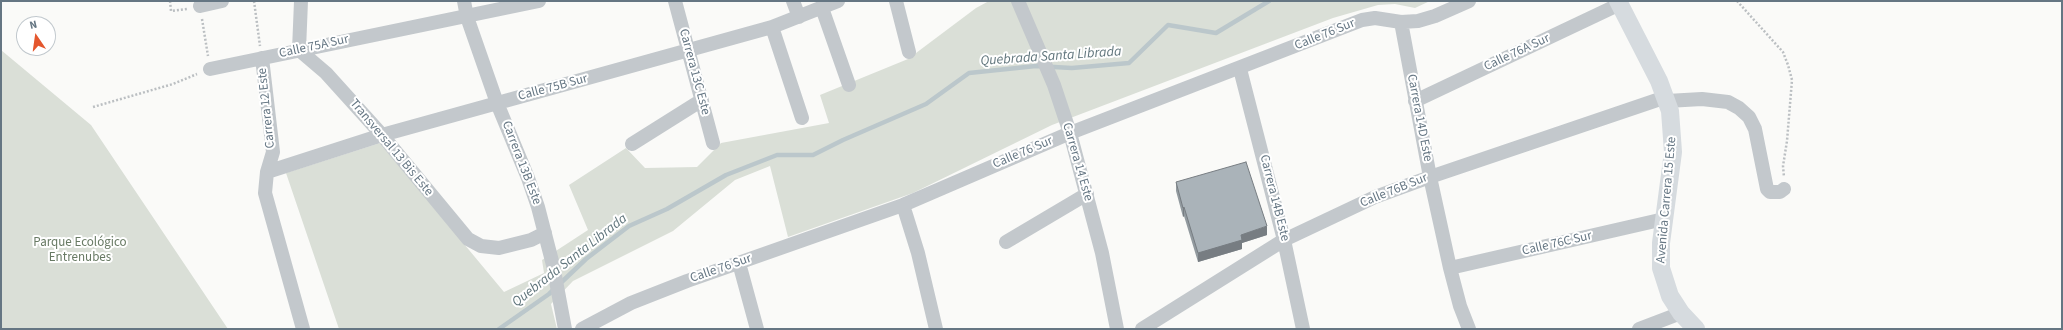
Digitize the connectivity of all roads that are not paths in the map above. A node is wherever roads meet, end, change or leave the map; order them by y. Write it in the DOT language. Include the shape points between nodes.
graph roads {
  1 [pos="222,1"];
  2 [pos="301,1"];
  3 [pos="464,1"];
  4 [pos="539,1"];
  5 [pos="675,1"];
  6 [pos="793,1"];
  7 [pos="838,1"];
  8 [pos="896,1"];
  9 [pos="1018,1"];
  10 [pos="1469,1"];
  11 [pos="1619,3"];
  12 [pos="200,6"];
  13 [pos="822,8"];
  14 [pos="467,16"];
  15 [pos="799,17"];
  16 [pos="1401,22"];
  17 [pos="772,27"];
  18 [pos="299,50"];
  19 [pos="688,50"];
  20 [pos="909,52"];
  21 [pos="262,58"];
  22 [pos="210,69"];
  23 [pos="1240,69"];
  24 [pos="849,86"];
  25 [pos="1666,99"];
  26 [pos="702,100"];
  27 [pos="1415,101"];
  28 [pos="497,103"];
  29 [pos="802,118"];
  30 [pos="1070,133"];
  31 [pos="382,135"];
  32 [pos="713,143"];
  33 [pos="632,144"];
  34 [pos="267,172"];
  35 [pos="1430,177"];
  36 [pos="1784,189"];
  37 [pos="1087,194"];
  38 [pos="903,205"];
  39 [pos="1664,219"];
  40 [pos="545,233"];
  41 [pos="1284,240"];
  42 [pos="1006,242"];
  43 [pos="739,263"];
  44 [pos="1450,268"];
  45 [pos="1681,313"];
  46 [pos="303,329"];
  47 [pos="566,329"];
  48 [pos="582,329"];
  49 [pos="757,329"];
  50 [pos="936,329"];
  51 [pos="1117,329"];
  52 [pos="1142,329"];
  53 [pos="1303,329"];
  54 [pos="1469,329"];
  55 [pos="1639,329"];
  56 [pos="1696,329"];
  1 -- 12 [label="street"];
  2 -- 18 [label="street"];
  3 -- 14 [label="street, Carrera 13B Este"];
  4 -- 14 [label="street, Calle 75A Sur"];
  5 -- 19 [label="street, Carrera 13C Este"];
  6 -- 15 [label="street"];
  7 -- 13 [label="street, Calle 75B Sur"];
  8 -- 20 [label="street"];
  9 -- 30 [label="street, Carrera 14 Este" via="1054,85"];
  10 -- 16 [label="street, Calle 76 Sur" via="1435,16"];
  11 -- 25 [label="main road, Avenida Carrera 15 Este"];
  11 -- 27 [label="street, Calle 76A Sur"];
  13 -- 15 [label="street, Calle 75B Sur"];
  13 -- 24 [label="street"];
  14 -- 18 [label="street, Calle 75A Sur"];
  14 -- 28 [label="street, Carrera 13B Este"];
  15 -- 17 [label="street, Calle 75B Sur"];
  16 -- 23 [label="street, Calle 76 Sur" via="1375,18 1362,20"];
  16 -- 27 [label="street, Carrera 14D Este"];
  17 -- 19 [label="street, Calle 75B Sur"];
  17 -- 29 [label="street"];
  18 -- 21 [label="street, Calle 75A Sur"];
  18 -- 31 [label="street, Transversal 13 Bis Este" via="326,73"];
  19 -- 26 [label="street, Carrera 13C Este"];
  19 -- 28 [label="street, Calle 75B Sur"];
  21 -- 22 [label="street, Calle 75A Sur"];
  21 -- 34 [label="street, Carrera 12 Este" via="273,152"];
  23 -- 30 [label="street, Calle 76 Sur"];
  23 -- 41 [label="street, Carrera 14B Este"];
  25 -- 35 [label="street, Calle 76B Sur"];
  25 -- 36 [label="street, Calle 76B Sur" via="1728,102 1739,108 1749,117 1755,129 1767,189 1770,192 1780,192"];
  25 -- 39 [label="main road, Avenida Carrera 15 Este" via="1673,145"];
  26 -- 32 [label="street, Carrera 13C Este"];
  26 -- 33 [label="street"];
  27 -- 35 [label="street, Carrera 14D Este"];
  28 -- 31 [label="street, Calle 75B Sur"];
  28 -- 40 [label="street, Carrera 13B Este" via="528,178"];
  30 -- 37 [label="street, Carrera 14 Este"];
  30 -- 38 [label="street, Calle 76 Sur"];
  31 -- 34 [label="street, Calle 75B Sur"];
  31 -- 40 [label="street, Transversal 13 Bis Este" via="468,239 481,246 499,248"];
  34 -- 46 [label="street, Carrera 12 Este" via="265,193"];
  35 -- 41 [label="street, Calle 76B Sur" via="1375,197"];
  35 -- 44 [label="street, Carrera 14D Este"];
  37 -- 42 [label="street"];
  37 -- 51 [label="street, Carrera 14 Este" via="1102,252"];
  38 -- 43 [label="street, Calle 76 Sur"];
  38 -- 50 [label="street" via="918,253"];
  39 -- 44 [label="street, Calle 76C Sur"];
  39 -- 45 [label="main road, Avenida Carrera 15 Este" via="1661,268 1670,296"];
  40 -- 47 [label="street, Carrera 13B Este"];
  41 -- 52 [label="street, Calle 76B Sur"];
  41 -- 53 [label="street, Carrera 14B Este"];
  43 -- 48 [label="street, Calle 76 Sur" via="632,302"];
  43 -- 49 [label="street"];
  44 -- 54 [label="street, Carrera 14D Este"];
  45 -- 55 [label="street"];
  45 -- 56 [label="main road, Avenida Carrera 15 Este"];
}
